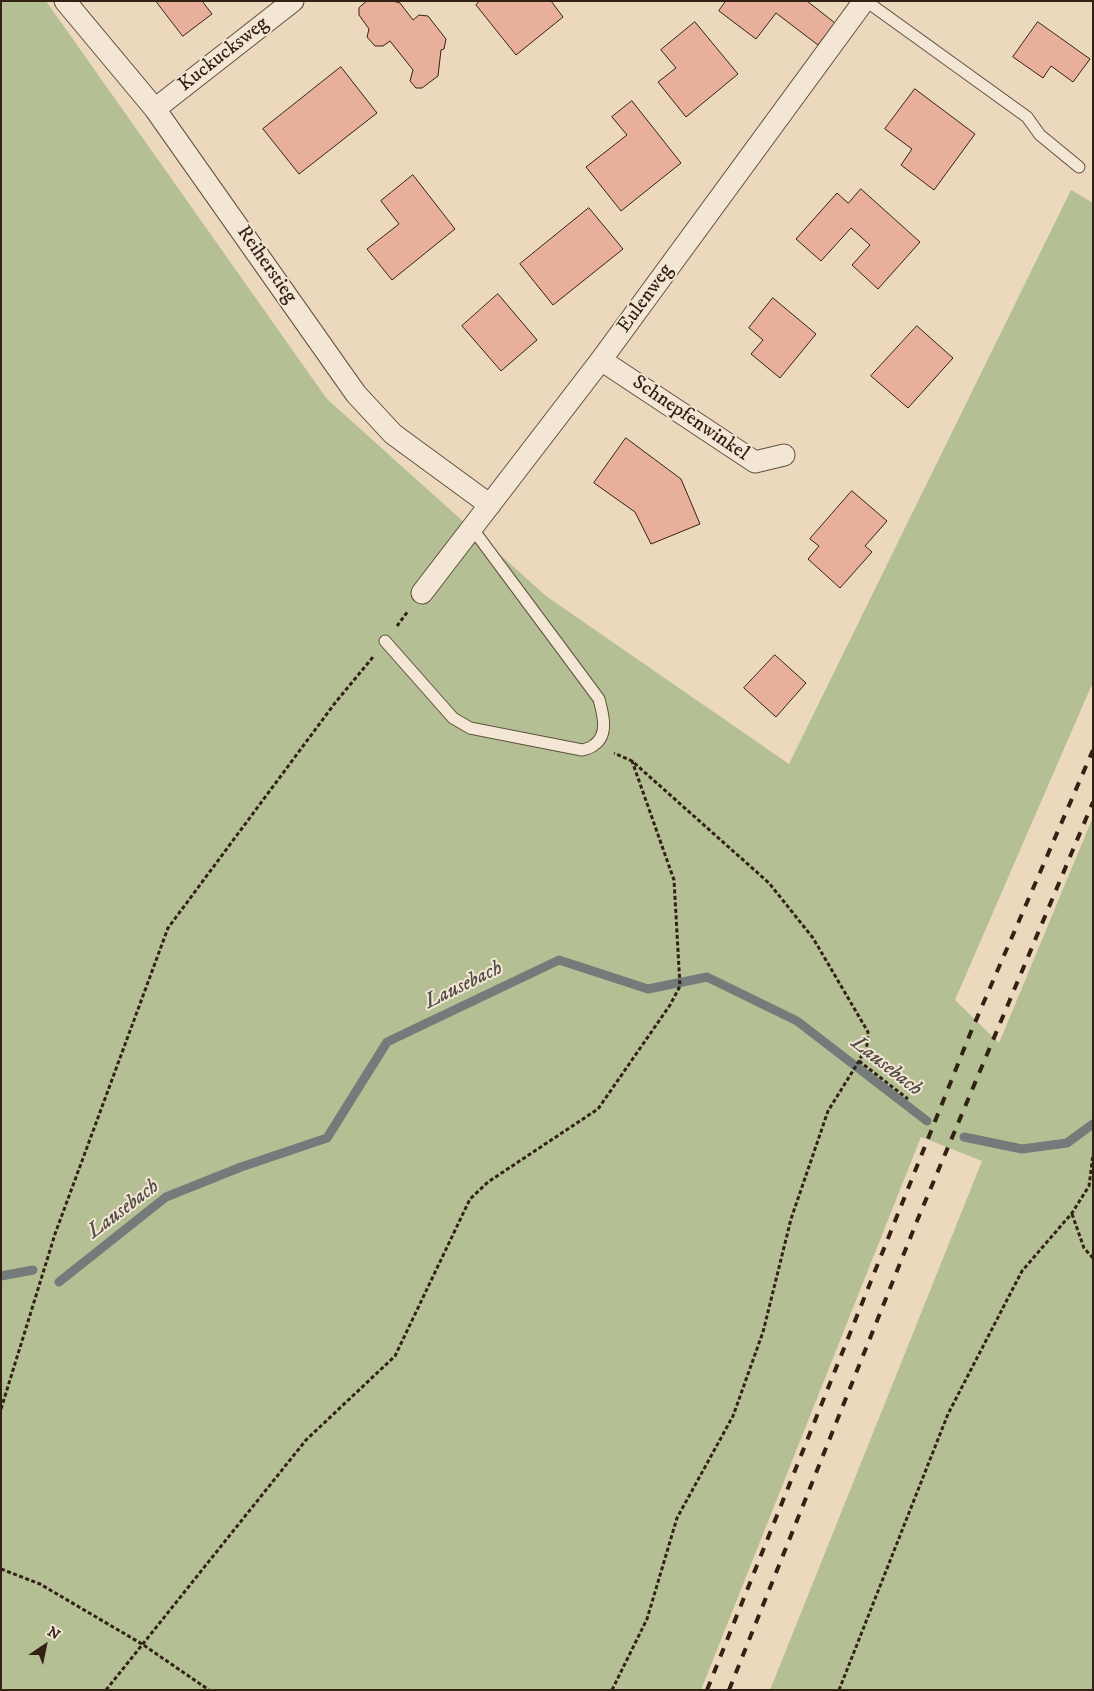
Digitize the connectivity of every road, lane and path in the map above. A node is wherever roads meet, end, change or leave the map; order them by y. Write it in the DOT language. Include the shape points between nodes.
graph roads {
  1 [pos="65,1"];
  2 [pos="293,1"];
  3 [pos="865,1"];
  4 [pos="155,109"];
  5 [pos="1079,167"];
  6 [pos="601,360"];
  7 [pos="784,455"];
  8 [pos="490,505"];
  9 [pos="472,528"];
  10 [pos="422,593"];
  11 [pos="385,641"];
  12 [pos="335,703"];
  13 [pos="595,745"];
  14 [pos="632,761"];
  15 [pos="859,1061"];
  16 [pos="908,1099"];
  17 [pos="1093,1156"];
  18 [pos="1092,1169"];
  19 [pos="1072,1213"];
  20 [pos="1093,1258"];
  21 [pos="1,1409"];
  22 [pos="1,1569"];
  23 [pos="142,1644"];
  24 [pos="106,1690"];
  25 [pos="209,1690"];
  26 [pos="612,1690"];
  27 [pos="839,1690"];
  1 -- 4 [label="street, Reiherstieg"];
  2 -- 4 [label="street, Kuckucksweg"];
  3 -- 5 [label="lane" via="1026,117 1040,135"];
  3 -- 6 [label="street, Eulenweg"];
  4 -- 8 [label="street, Reiherstieg" via="356,394 393,434"];
  6 -- 7 [label="street, Schnepfenwinkel" via="755,462"];
  6 -- 8 [label="street, Eulenweg"];
  8 -- 9 [label="street, Eulenweg"];
  9 -- 10 [label="street, Eulenweg"];
  9 -- 13 [label="lane" via="599,699 605,719 602,734"];
  11 -- 13 [label="lane" via="453,718 470,728 582,750"];
  12 -- 21 [label="path" via="168,928 55,1234"];
  13 -- 14 [label="path"];
  14 -- 15 [label="path" via="769,883 813,938 868,1032 867,1045"];
  14 -- 23 [label="path" via="674,880 680,986 670,1005 598,1109 488,1182 470,1199 395,1356 306,1440"];
  15 -- 16 [label="path"];
  15 -- 26 [label="path" via="828,1111 791,1219 763,1332 733,1416 676,1518 647,1619"];
  17 -- 18 [label="path"];
  18 -- 19 [label="path" via="1089,1186"];
  19 -- 20 [label="path" via="1084,1248"];
  19 -- 27 [label="path" via="1022,1271 948,1414"];
  22 -- 23 [label="path" via="40,1584"];
  23 -- 24 [label="path"];
  23 -- 25 [label="path"];
}
